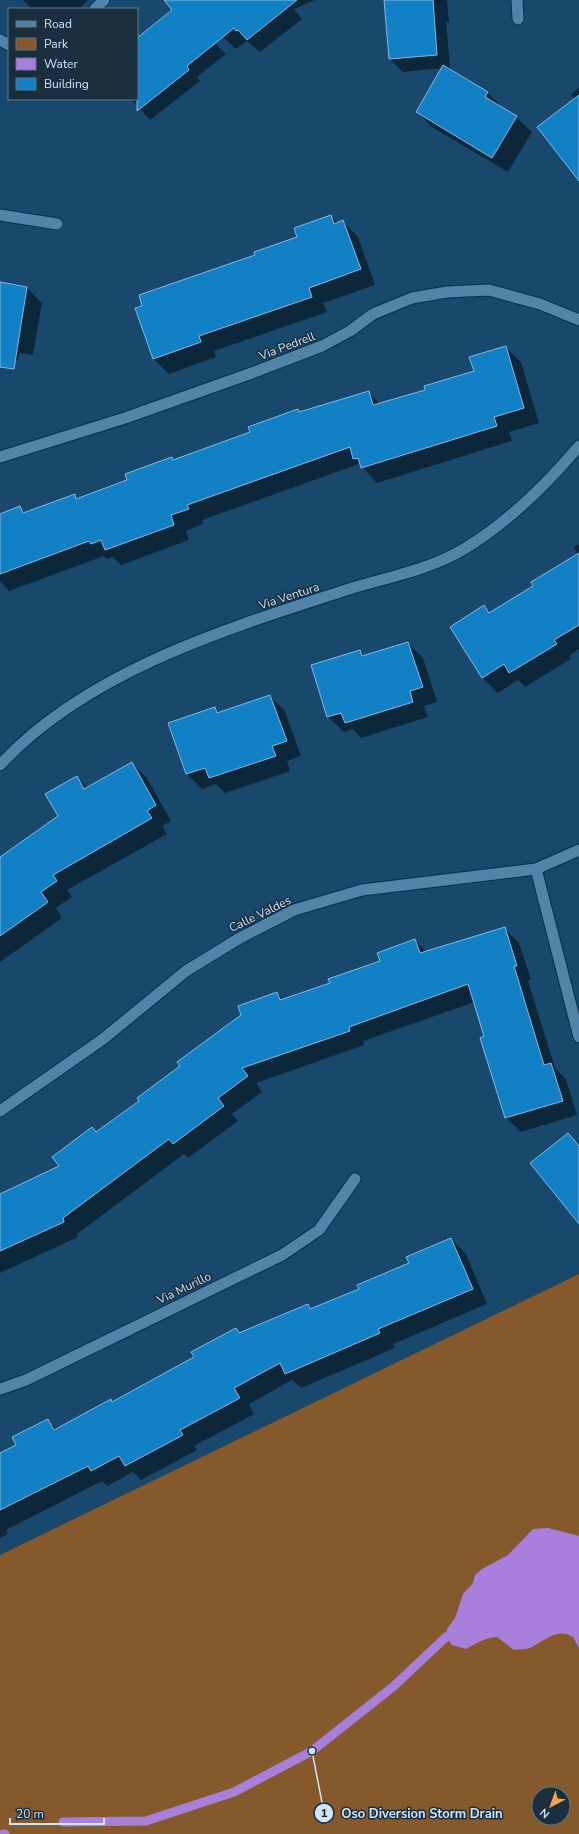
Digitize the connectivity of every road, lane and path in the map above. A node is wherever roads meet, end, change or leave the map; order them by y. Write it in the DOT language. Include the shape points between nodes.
graph roads {
  1 [pos="104,0"];
  2 [pos="517,0"];
  3 [pos="96,8"];
  4 [pos="518,19"];
  5 [pos="0,215"];
  6 [pos="58,224"];
  7 [pos="579,320"];
  8 [pos="579,446"];
  9 [pos="0,457"];
  10 [pos="0,765"];
  11 [pos="579,850"];
  12 [pos="536,869"];
  13 [pos="579,1037"];
  14 [pos="0,1110"];
  15 [pos="355,1178"];
  16 [pos="0,1389"];
  1 -- 3 [label="street"];
  2 -- 4 [label="street"];
  5 -- 6 [label="street"];
  7 -- 9 [label="street, Via Pedrell" via="540,304 489,290 447,292 412,298 373,314 350,331 322,346 125,418"];
  8 -- 10 [label="street, Via Ventura" via="559,470 498,526 464,550 440,562 232,629 153,661 102,687 50,720"];
  11 -- 12 [label="street, Calle Valdes"];
  12 -- 13 [label="street"];
  12 -- 14 [label="street, Calle Valdes" via="362,890 294,910 238,939 186,971 103,1039"];
  15 -- 16 [label="street, Via Murillo" via="319,1230 282,1255 26,1380"];
}
